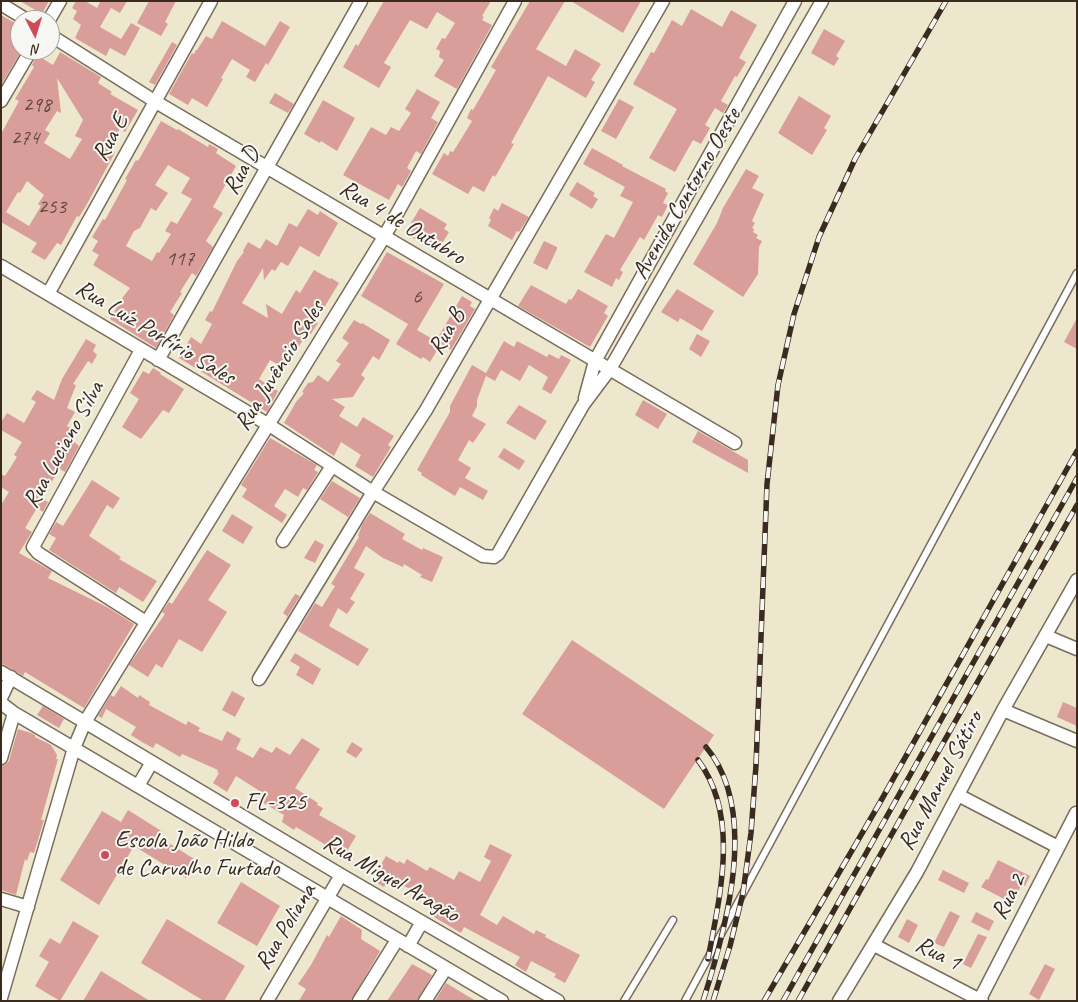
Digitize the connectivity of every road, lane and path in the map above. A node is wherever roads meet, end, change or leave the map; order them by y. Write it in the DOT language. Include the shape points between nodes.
graph roads {
  1 [pos="211,1"];
  2 [pos="361,1"];
  3 [pos="515,1"];
  4 [pos="663,1"];
  5 [pos="792,2"];
  6 [pos="819,6"];
  7 [pos="60,41"];
  8 [pos="26,60"];
  9 [pos="1,102"];
  10 [pos="156,102"];
  11 [pos="268,168"];
  12 [pos="686,196"];
  13 [pos="704,207"];
  14 [pos="384,237"];
  15 [pos="1,266"];
  16 [pos="1077,273"];
  17 [pos="48,294"];
  18 [pos="490,300"];
  19 [pos="141,350"];
  20 [pos="158,360"];
  21 [pos="595,361"];
  22 [pos="610,369"];
  23 [pos="583,405"];
  24 [pos="269,425"];
  25 [pos="735,443"];
  26 [pos="332,466"];
  27 [pos="372,492"];
  28 [pos="284,541"];
  29 [pos="494,557"];
  30 [pos="1077,580"];
  31 [pos="146,622"];
  32 [pos="1046,636"];
  33 [pos="1077,649"];
  34 [pos="6,675"];
  35 [pos="259,679"];
  36 [pos="1,698"];
  37 [pos="1,703"];
  38 [pos="1003,710"];
  39 [pos="14,713"];
  40 [pos="84,722"];
  41 [pos="1077,741"];
  42 [pos="74,748"];
  43 [pos="1,758"];
  44 [pos="152,762"];
  45 [pos="138,786"];
  46 [pos="958,795"];
  47 [pos="1076,813"];
  48 [pos="1058,847"];
  49 [pos="341,875"];
  50 [pos="328,898"];
  51 [pos="1,899"];
  52 [pos="28,907"];
  53 [pos="673,920"];
  54 [pos="422,922"];
  55 [pos="403,943"];
  56 [pos="874,945"];
  57 [pos="446,968"];
  58 [pos="1,998"];
  59 [pos="496,999"];
  60 [pos="981,1000"];
  61 [pos="267,1001"];
  62 [pos="359,1001"];
  63 [pos="425,1001"];
  64 [pos="558,1001"];
  65 [pos="624,1001"];
  66 [pos="685,1001"];
  67 [pos="839,1001"];
  1 -- 10 [label="street, Rua E"];
  2 -- 11 [label="street, Rua D"];
  3 -- 14 [label="street, Rua Juvêncio Sales"];
  4 -- 18 [label="street, Rua B"];
  5 -- 6 [label="street"];
  5 -- 12 [label="street, Avenida Contorno Oeste"];
  6 -- 13 [label="street, Avenida Contorno Oeste"];
  7 -- 10 [label="street, Rua 4 de Outubro"];
  8 -- 9 [label="street"];
  10 -- 11 [label="street, Rua 4 de Outubro"];
  10 -- 17 [label="street, Rua E"];
  11 -- 14 [label="street, Rua 4 de Outubro"];
  11 -- 20 [label="street, Rua D"];
  12 -- 13 [label="street"];
  12 -- 21 [label="street, Avenida Contorno Oeste"];
  13 -- 22 [label="street, Avenida Contorno Oeste"];
  14 -- 18 [label="street, Rua 4 de Outubro"];
  14 -- 24 [label="street, Rua Juvêncio Sales"];
  15 -- 17 [label="street, Rua Luíz Porfírio Sales"];
  16 -- 66 [label="lane"];
  17 -- 19 [label="street, Rua Luíz Porfírio Sales"];
  18 -- 21 [label="street, Rua 4 de Outubro"];
  18 -- 27 [label="street, Rua B" via="426,410"];
  19 -- 20 [label="street, Rua Luíz Porfírio Sales"];
  19 -- 31 [label="street, Rua Luciano Silva" via="33,547"];
  20 -- 24 [label="street, Rua Luíz Porfírio Sales"];
  21 -- 22 [label="street, Rua 4 de Outubro"];
  21 -- 23 [label="street, Avenida Contorno Oeste"];
  22 -- 23 [label="street, Avenida Contorno Oeste"];
  22 -- 25 [label="street, Rua 4 de Outubro"];
  23 -- 29 [label="street, Avenida Contorno Oeste"];
  24 -- 26 [label="street, Rua Luíz Porfírio Sales"];
  24 -- 31 [label="street, Rua Juvêncio Sales"];
  26 -- 27 [label="street, Rua Luíz Porfírio Sales"];
  26 -- 28 [label="street"];
  27 -- 29 [label="street, Rua Luíz Porfírio Sales" via="483,556"];
  27 -- 35 [label="street, Rua B"];
  30 -- 32 [label="street, Rua Manuel Sátiro"];
  31 -- 40 [label="street, Rua Juvêncio Sales"];
  32 -- 33 [label="street"];
  32 -- 38 [label="street, Rua Manuel Sátiro"];
  34 -- 36 [label="street"];
  34 -- 40 [label="street, Rua Miguel Aragão"];
  37 -- 39 [label="street, Rua Miguel Aragão"];
  38 -- 41 [label="street"];
  38 -- 46 [label="street, Rua Manuel Sátiro"];
  39 -- 42 [label="street, Rua Miguel Aragão"];
  39 -- 43 [label="street"];
  40 -- 42 [label="street, Rua Juvêncio Sales"];
  40 -- 44 [label="street, Rua Miguel Aragão"];
  42 -- 45 [label="street, Rua Miguel Aragão"];
  42 -- 52 [label="street, Rua Juvêncio Sales"];
  44 -- 45 [label="street"];
  44 -- 49 [label="street, Rua Miguel Aragão"];
  45 -- 50 [label="street, Rua Miguel Aragão"];
  46 -- 48 [label="street"];
  46 -- 56 [label="street, Rua Manuel Sátiro"];
  47 -- 48 [label="street, Rua 2"];
  48 -- 60 [label="street, Rua 2"];
  49 -- 50 [label="street, Rua Poliana"];
  49 -- 54 [label="street, Rua Miguel Aragão"];
  50 -- 55 [label="street, Rua Miguel Aragão"];
  50 -- 61 [label="street, Rua Poliana"];
  51 -- 52 [label="street"];
  52 -- 58 [label="street, Rua Juvêncio Sales"];
  53 -- 65 [label="lane"];
  54 -- 55 [label="street"];
  54 -- 64 [label="street, Rua Miguel Aragão"];
  55 -- 57 [label="street, Rua Miguel Aragão"];
  55 -- 62 [label="street"];
  56 -- 60 [label="street, Rua 1"];
  56 -- 67 [label="street, Rua Manuel Sátiro"];
  57 -- 59 [label="street, Rua Miguel Aragão"];
  57 -- 63 [label="street"];
}
